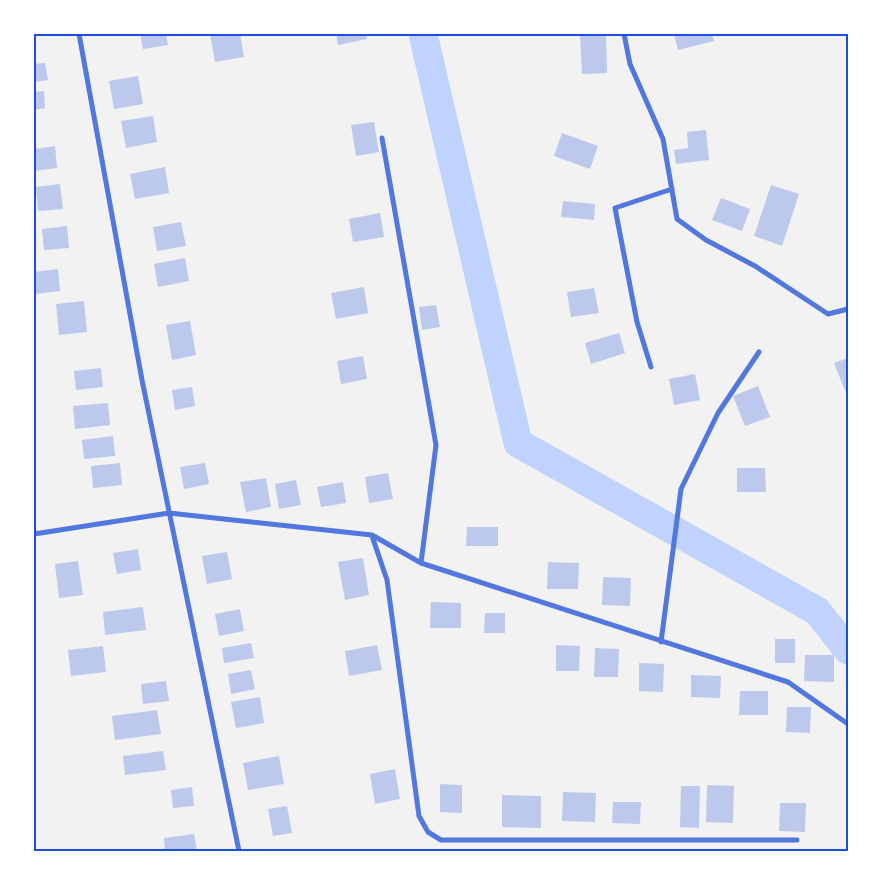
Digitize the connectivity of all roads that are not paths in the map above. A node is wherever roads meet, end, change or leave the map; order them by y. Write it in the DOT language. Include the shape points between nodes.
graph roads {
  1 [pos="79,34"];
  2 [pos="624,34"];
  3 [pos="382,138"];
  4 [pos="672,189"];
  5 [pos="848,308"];
  6 [pos="759,352"];
  7 [pos="651,367"];
  8 [pos="170,513"];
  9 [pos="34,534"];
  10 [pos="372,535"];
  11 [pos="422,563"];
  12 [pos="661,642"];
  13 [pos="848,724"];
  14 [pos="797,840"];
  15 [pos="239,851"];
  1 -- 8 [label="street" via="142,380"];
  2 -- 4 [label="street" via="630,64 663,139"];
  3 -- 11 [label="street" via="436,445"];
  4 -- 5 [label="street" via="676,219 706,240 755,266 828,314"];
  4 -- 7 [label="street" via="615,208 637,322"];
  6 -- 12 [label="street" via="718,413 681,489"];
  8 -- 9 [label="street"];
  8 -- 10 [label="street"];
  8 -- 15 [label="street"];
  10 -- 11 [label="street"];
  10 -- 14 [label="street" via="387,580 419,816 428,832 441,840"];
  11 -- 12 [label="street"];
  12 -- 13 [label="street" via="788,682"];
}
